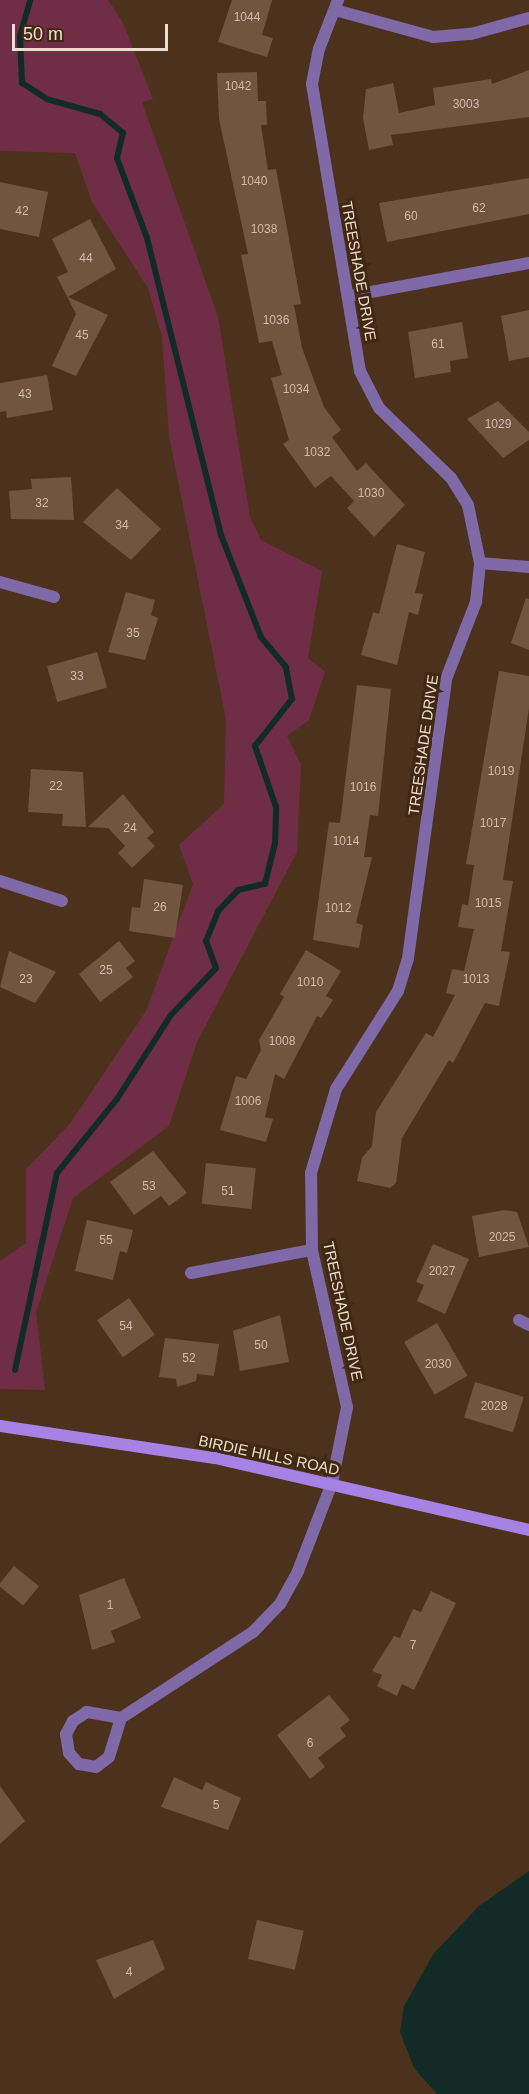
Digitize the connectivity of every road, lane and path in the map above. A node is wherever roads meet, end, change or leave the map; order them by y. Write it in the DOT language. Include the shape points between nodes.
graph roads {
  1 [pos="336,5"];
  2 [pos="529,18"];
  3 [pos="529,263"];
  4 [pos="349,296"];
  5 [pos="480,563"];
  6 [pos="529,567"];
  7 [pos="0,582"];
  8 [pos="54,597"];
  9 [pos="0,881"];
  10 [pos="62,901"];
  11 [pos="312,1250"];
  12 [pos="191,1273"];
  13 [pos="0,1426"];
  14 [pos="332,1483"];
  15 [pos="529,1530"];
  16 [pos="121,1718"];
  1 -- 2 [label="street" via="434,37 471,34"];
  1 -- 4 [label="street, TREESHADE DRIVE" via="312,84"];
  3 -- 4 [label="street"];
  4 -- 5 [label="street, TREESHADE DRIVE" via="360,371 379,408 451,478 468,506"];
  5 -- 6 [label="street"];
  5 -- 11 [label="street, TREESHADE DRIVE" via="476,602 446,679 408,958 398,991 336,1089 321,1131 311,1173"];
  7 -- 8 [label="street"];
  9 -- 10 [label="street"];
  11 -- 12 [label="street"];
  11 -- 14 [label="street, TREESHADE DRIVE" via="347,1407"];
  13 -- 14 [label="main road, BIRDIE HILLS ROAD" via="128,1441"];
  14 -- 15 [label="main road, BIRDIE HILLS ROAD"];
  14 -- 16 [label="street, TREESHADE DRIVE" via="280,1604 220,1658"];
  16 -- 16 [label="street" via="87,1712 73,1721 66,1734 69,1753 79,1764 96,1767 110,1757"];
}
